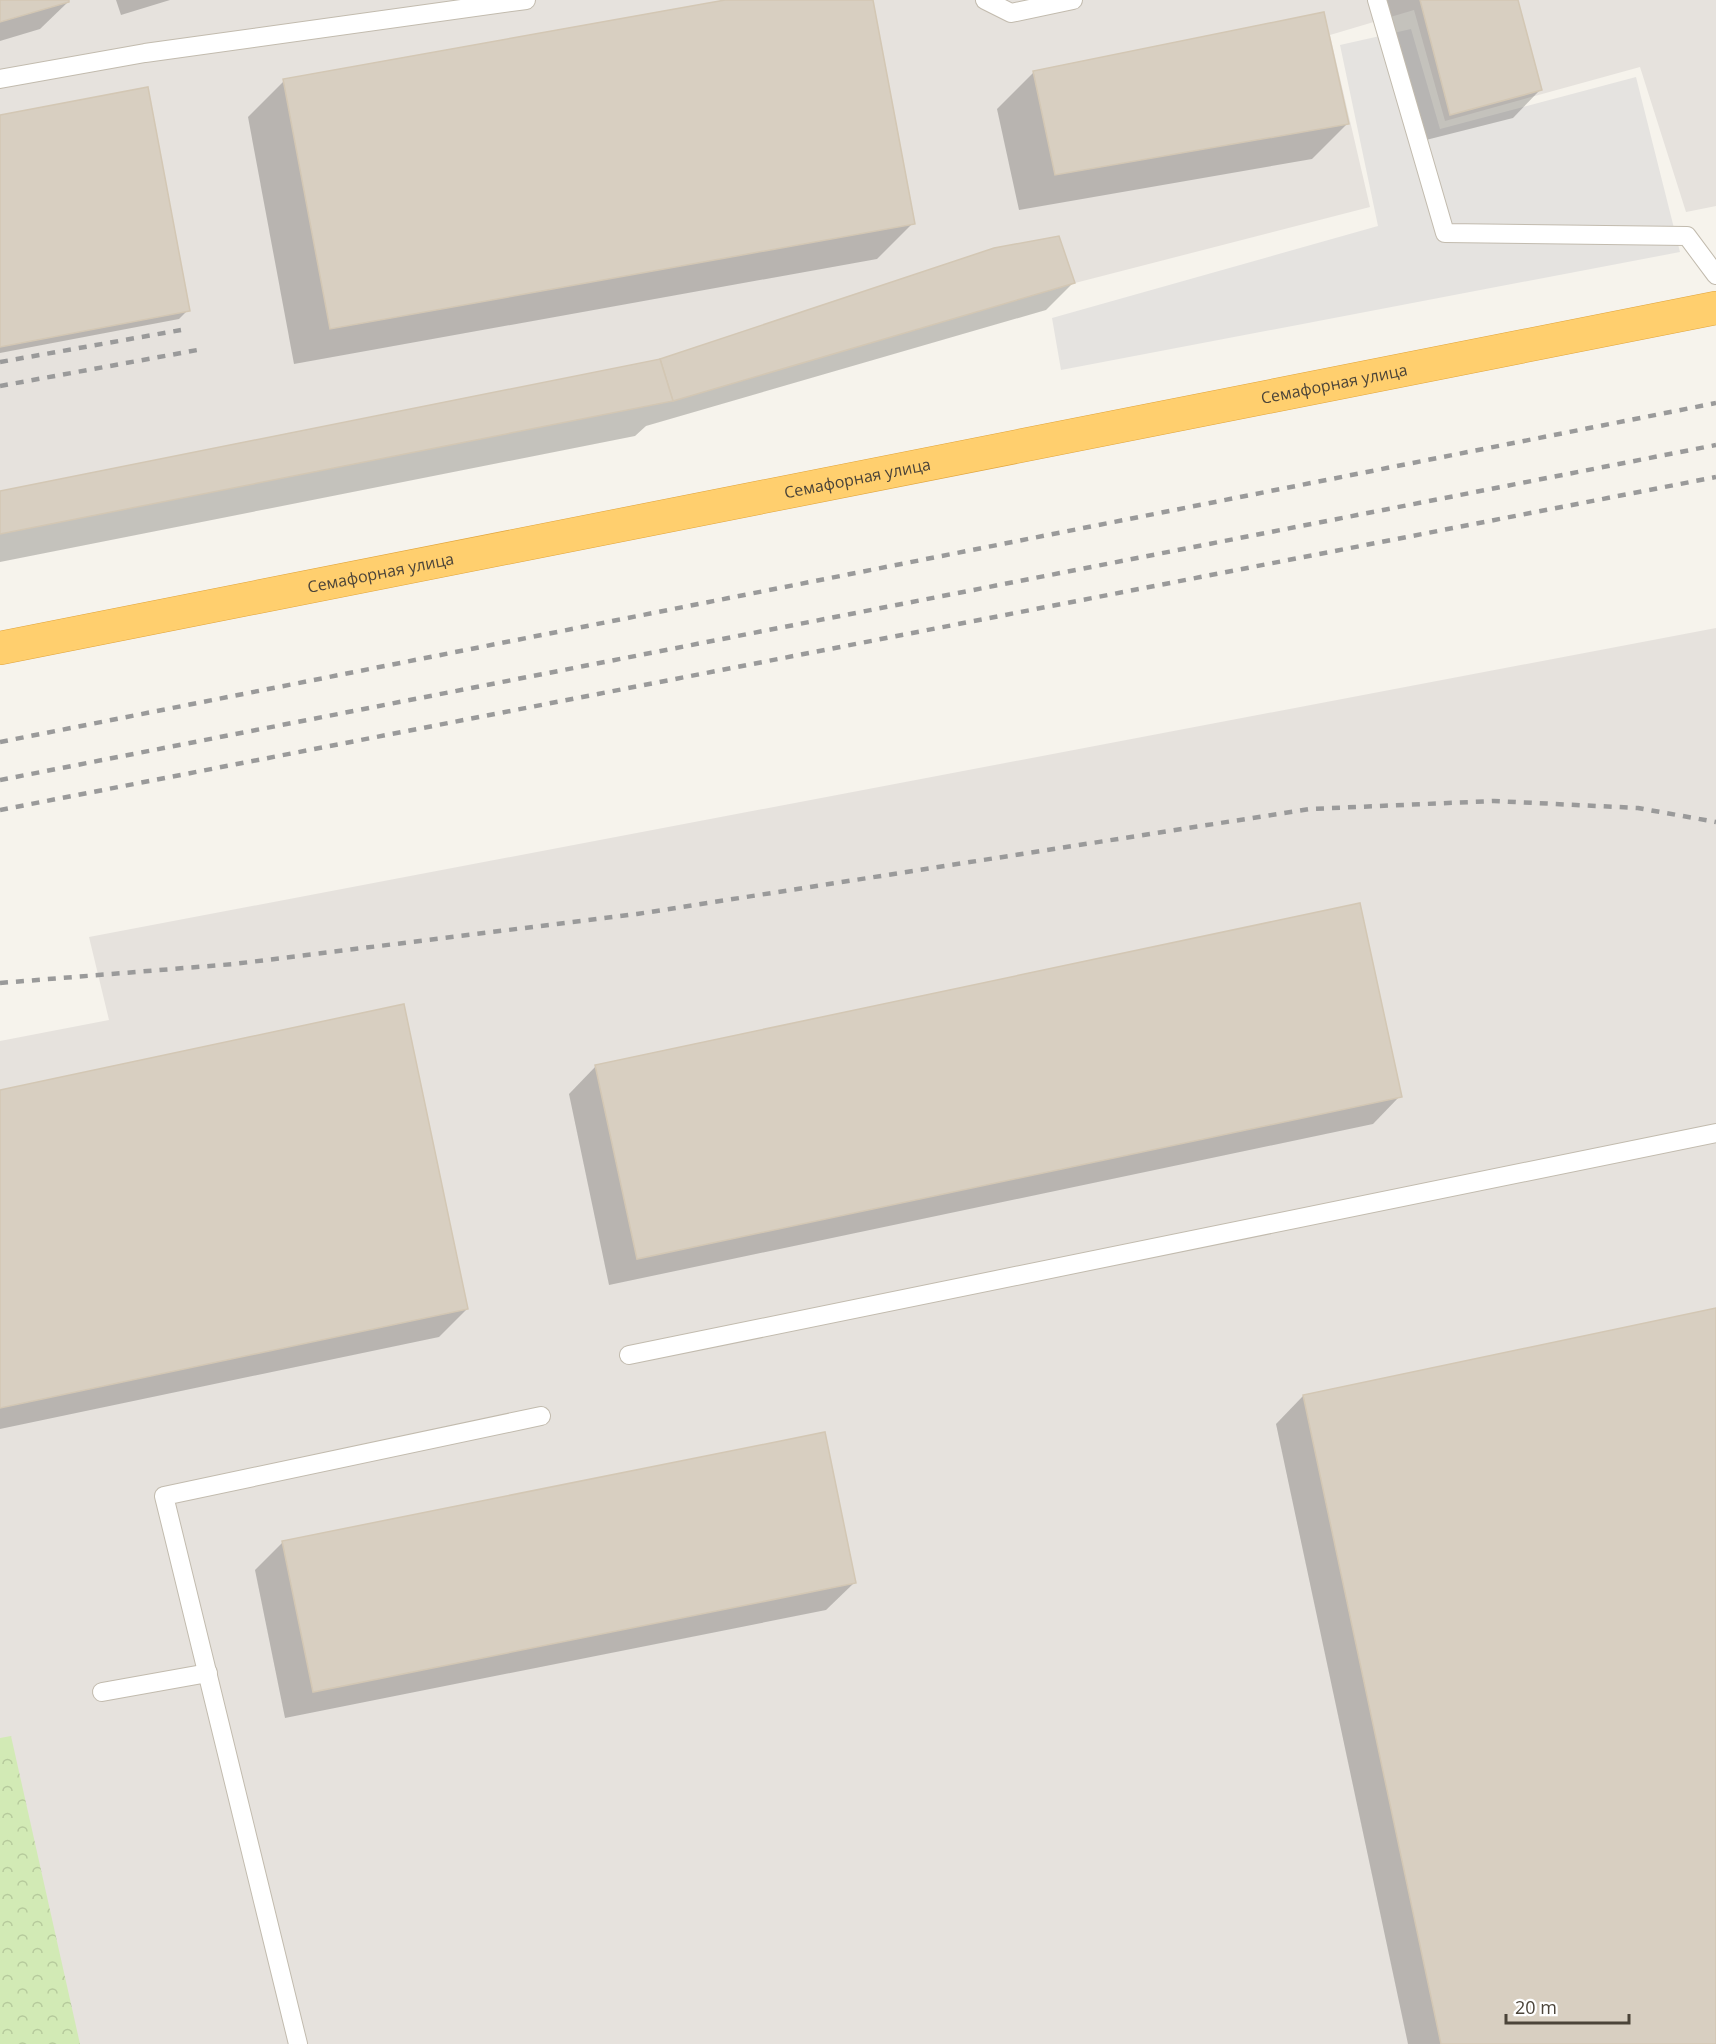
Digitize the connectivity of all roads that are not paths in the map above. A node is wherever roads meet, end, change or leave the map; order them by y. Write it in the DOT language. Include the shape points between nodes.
graph roads {
  1 [pos="526,0"];
  2 [pos="985,0"];
  3 [pos="1073,0"];
  4 [pos="1377,0"];
  5 [pos="0,79"];
  6 [pos="1716,276"];
  7 [pos="1716,308"];
  8 [pos="0,648"];
  9 [pos="1716,1133"];
  10 [pos="629,1356"];
  11 [pos="541,1416"];
  12 [pos="208,1673"];
  13 [pos="102,1692"];
  14 [pos="298,2044"];
  1 -- 5 [label="lane" via="146,52"];
  2 -- 3 [label="lane" via="1011,13"];
  4 -- 6 [label="lane" via="1445,233 1687,236"];
  7 -- 8 [label="highway, Семафорная улица"];
  9 -- 10 [label="lane"];
  11 -- 12 [label="lane" via="165,1496"];
  12 -- 13 [label="lane"];
  12 -- 14 [label="lane"];
}
